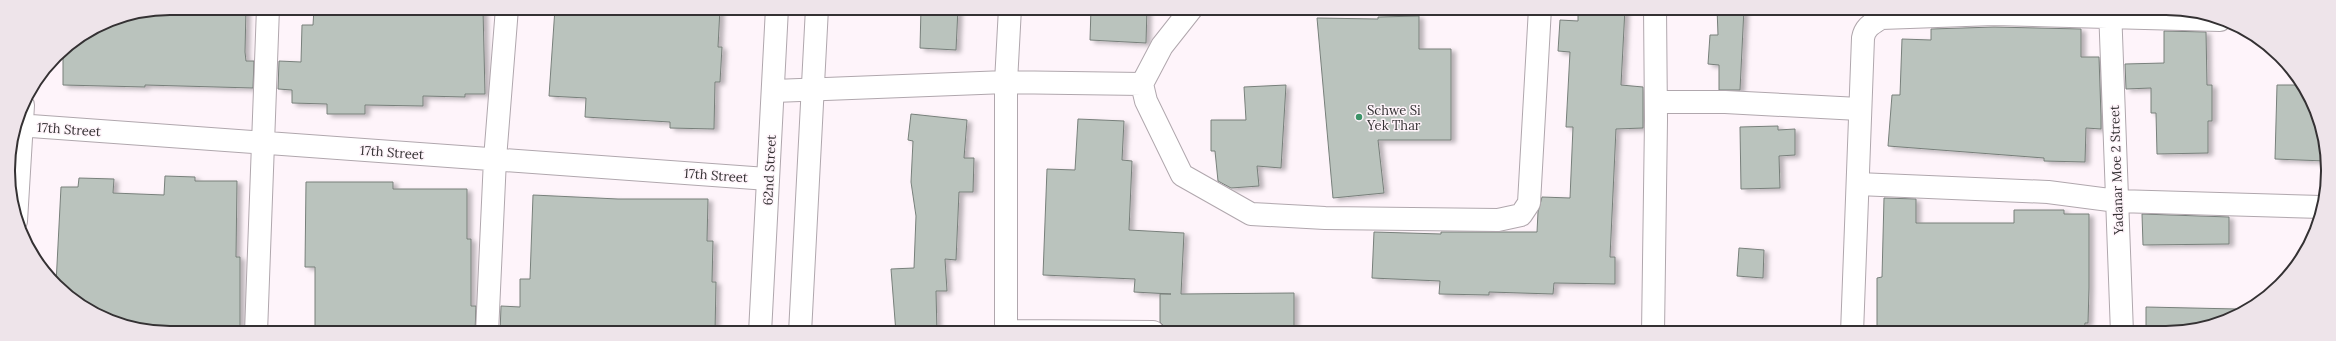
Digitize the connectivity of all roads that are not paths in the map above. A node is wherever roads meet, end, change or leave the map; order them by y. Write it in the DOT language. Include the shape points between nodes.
graph roads {
  1 [pos="268,15"];
  2 [pos="506,15"];
  3 [pos="777,15"];
  4 [pos="818,15"];
  5 [pos="1010,15"];
  6 [pos="1186,15"];
  7 [pos="1540,15"];
  8 [pos="1655,15"];
  9 [pos="1966,15"];
  10 [pos="2110,15"];
  11 [pos="2141,15"];
  12 [pos="2199,19"];
  13 [pos="1006,82"];
  14 [pos="1142,84"];
  15 [pos="814,89"];
  16 [pos="774,91"];
  17 [pos="1656,102"];
  18 [pos="1859,109"];
  19 [pos="24,118"];
  20 [pos="19,133"];
  21 [pos="263,144"];
  22 [pos="496,159"];
  23 [pos="768,179"];
  24 [pos="1858,184"];
  25 [pos="17,196"];
  26 [pos="2117,201"];
  27 [pos="2317,206"];
  28 [pos="256,326"];
  29 [pos="487,326"];
  30 [pos="760,326"];
  31 [pos="800,326"];
  32 [pos="1007,326"];
  33 [pos="1653,326"];
  34 [pos="1852,326"];
  35 [pos="2122,326"];
  1 -- 21 [label="street"];
  2 -- 22 [label="street"];
  3 -- 16 [label="street, 62nd Street"];
  4 -- 15 [label="street"];
  5 -- 13 [label="street"];
  6 -- 14 [label="street" via="1162,46"];
  7 -- 14 [label="street" via="1529,203 1521,215 1498,220 1325,218 1250,214 1182,175 1146,101"];
  8 -- 17 [label="street"];
  9 -- 18 [label="street" via="1881,18 1865,29"];
  10 -- 26 [label="street, Yadanar Moe 2 Street"];
  11 -- 12 [label="street"];
  13 -- 14 [label="street"];
  13 -- 15 [label="street"];
  13 -- 32 [label="street"];
  15 -- 16 [label="street"];
  15 -- 31 [label="street"];
  16 -- 23 [label="street, 62nd Street"];
  17 -- 18 [label="street" via="1725,102"];
  17 -- 33 [label="street"];
  18 -- 24 [label="street"];
  19 -- 21 [label="street, 17th Street"];
  20 -- 25 [label="street"];
  21 -- 22 [label="street, 17th Street"];
  21 -- 28 [label="street"];
  22 -- 23 [label="street, 17th Street"];
  22 -- 29 [label="street"];
  23 -- 30 [label="street, 62nd Street"];
  24 -- 26 [label="street" via="2048,192"];
  24 -- 34 [label="street"];
  26 -- 27 [label="street"];
  26 -- 35 [label="street, Yadanar Moe 2 Street"];
}
